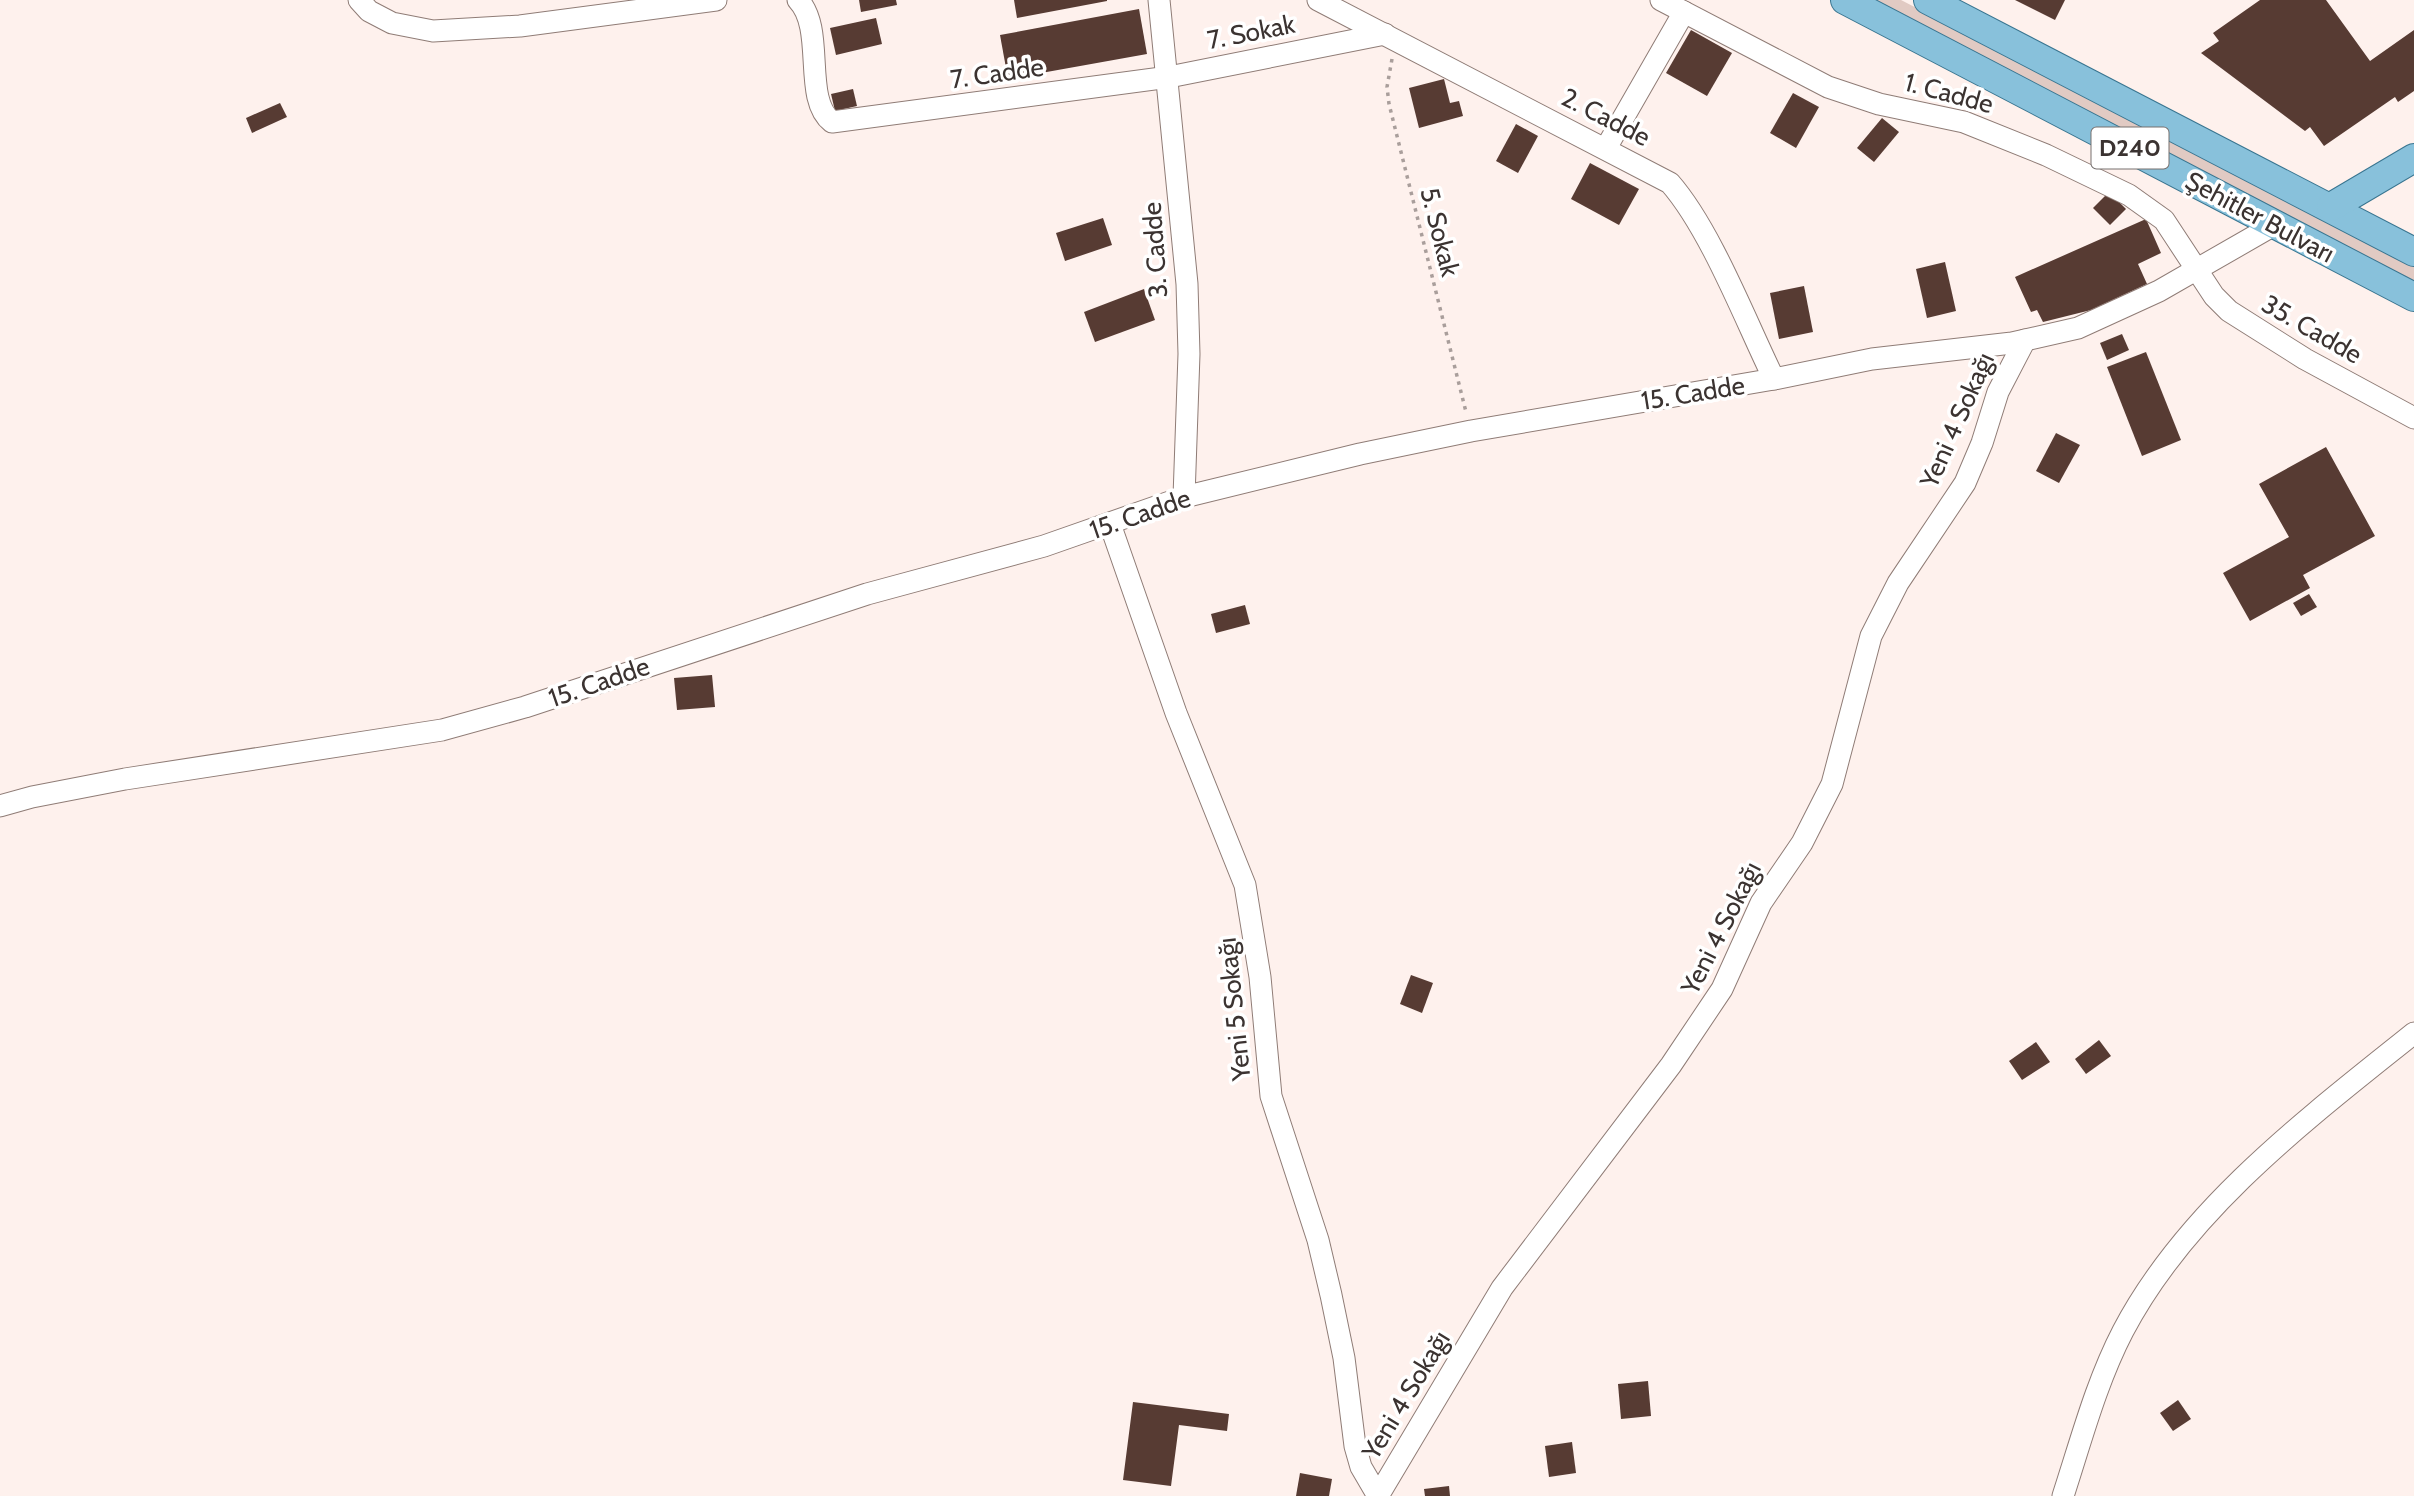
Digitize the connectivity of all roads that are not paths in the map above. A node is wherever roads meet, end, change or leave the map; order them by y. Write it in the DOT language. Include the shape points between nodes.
graph roads {
  1 [pos="359,0"];
  2 [pos="716,0"];
  3 [pos="799,0"];
  4 [pos="1159,0"];
  5 [pos="1318,0"];
  6 [pos="1661,0"];
  7 [pos="1845,0"];
  8 [pos="1928,0"];
  9 [pos="1684,12"];
  10 [pos="1392,38"];
  11 [pos="1169,77"];
  12 [pos="1606,148"];
  13 [pos="2414,158"];
  14 [pos="2331,206"];
  15 [pos="2274,225"];
  16 [pos="2414,252"];
  17 [pos="2198,270"];
  18 [pos="2414,297"];
  19 [pos="2025,340"];
  20 [pos="1774,380"];
  21 [pos="2414,418"];
  22 [pos="1184,497"];
  23 [pos="1110,524"];
  24 [pos="0,806"];
  25 [pos="2414,1034"];
  26 [pos="1378,1496"];
  27 [pos="2063,1496"];
  1 -- 2 [label="street" via="391,23 422,30 466,30"];
  3 -- 11 [label="street, 7. Cadde" via="808,19 819,96 825,116 832,122"];
  4 -- 11 [label="street, 3. Cadde"];
  5 -- 10 [label="street, 2. Cadde"];
  6 -- 9 [label="street, 1. Cadde"];
  7 -- 15 [label="main road, Şehitler Bulvarı / D240"];
  8 -- 14 [label="main road, Şehitler Bulvarı / D240"];
  9 -- 12 [label="street"];
  9 -- 17 [label="street, 1. Cadde" via="1841,92 1964,122 2081,170 2150,208 2179,238"];
  10 -- 11 [label="street, 7. Sokak"];
  10 -- 12 [label="street, 2. Cadde"];
  11 -- 22 [label="street, 3. Cadde" via="1187,284"];
  12 -- 20 [label="street, 2. Cadde" via="1670,183 1681,197"];
  13 -- 14 [label="main road"];
  14 -- 16 [label="main road, Şehitler Bulvarı / D240"];
  15 -- 17 [label="street, 15. Cadde"];
  15 -- 18 [label="main road, Şehitler Bulvarı / D240"];
  17 -- 19 [label="street, 15. Cadde" via="2104,318"];
  17 -- 21 [label="street, 35. Cadde" via="2214,296 2250,327"];
  19 -- 20 [label="street, 15. Cadde" via="1872,359"];
  19 -- 26 [label="street, Yeni 4 Sokağı" via="1998,393 1965,483 1898,583 1871,636 1832,784 1802,843 1761,903 1722,989 1671,1065 1502,1288"];
  20 -- 22 [label="street, 15. Cadde" via="1471,431"];
  22 -- 23 [label="street, 15. Cadde"];
  23 -- 24 [label="street, 15. Cadde" via="867,594 442,730 125,779"];
  23 -- 26 [label="street, Yeni 5 Sokağı" via="1176,713 1245,885 1260,977 1271,1096 1331,1294 1355,1446"];
  25 -- 27 [label="street" via="2263,1160 2172,1256 2130,1319 2107,1365"];
}
